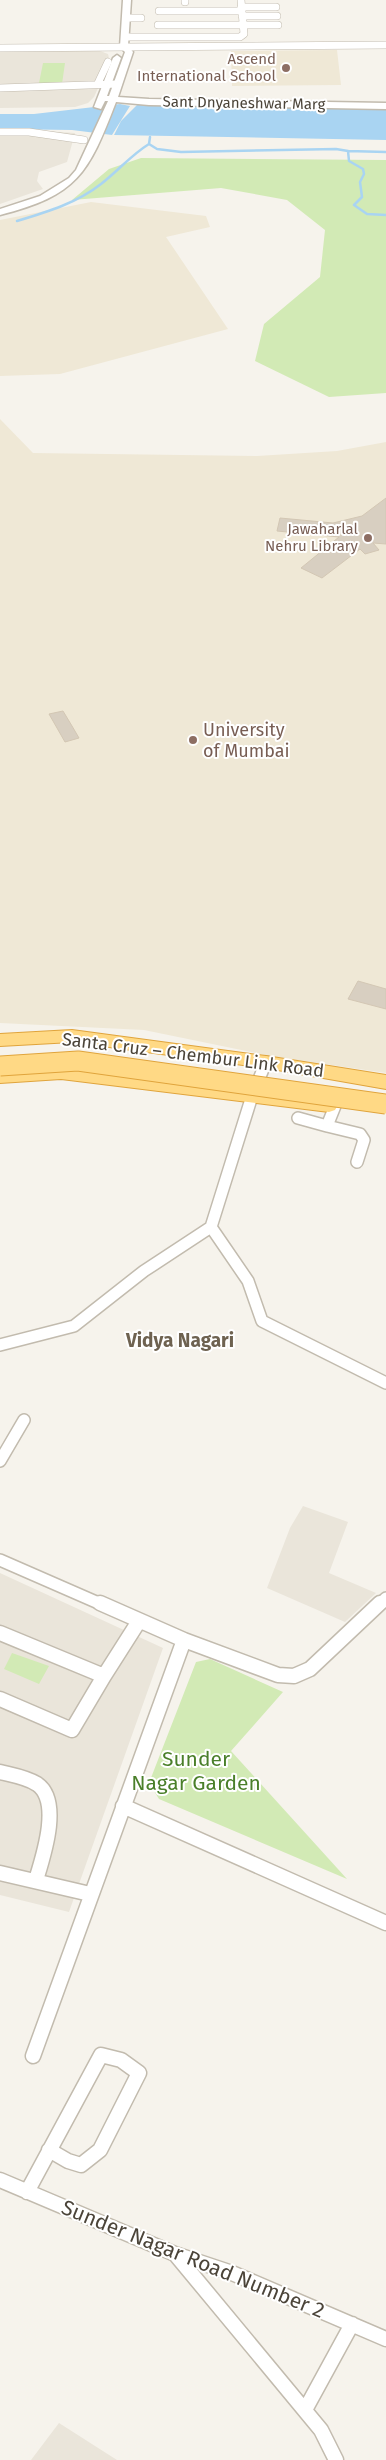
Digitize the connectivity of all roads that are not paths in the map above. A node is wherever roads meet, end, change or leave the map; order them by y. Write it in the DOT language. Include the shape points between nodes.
graph roads {
  1 [pos="127,0"];
  2 [pos="276,7"];
  3 [pos="241,8"];
  4 [pos="159,11"];
  5 [pos="277,16"];
  6 [pos="126,18"];
  7 [pos="141,18"];
  8 [pos="158,25"];
  9 [pos="242,25"];
  10 [pos="278,26"];
  11 [pos="125,36"];
  12 [pos="386,45"];
  13 [pos="124,47"];
  14 [pos="0,48"];
  15 [pos="103,83"];
  16 [pos="118,84"];
  17 [pos="0,88"];
  18 [pos="112,101"];
  19 [pos="386,106"];
  20 [pos="0,132"];
  21 [pos="85,136"];
  22 [pos="0,206"];
  23 [pos="0,212"];
  24 [pos="0,1040"];
  25 [pos="0,1054"];
  26 [pos="266,1062"];
  27 [pos="0,1066"];
  28 [pos="0,1077"];
  29 [pos="386,1082"];
  30 [pos="386,1092"];
  31 [pos="252,1096"];
  32 [pos="386,1104"];
  33 [pos="335,1106"];
  34 [pos="386,1112"];
  35 [pos="298,1118"];
  36 [pos="327,1126"];
  37 [pos="357,1162"];
  38 [pos="211,1227"];
  39 [pos="0,1345"];
  40 [pos="386,1383"];
  41 [pos="24,1420"];
  42 [pos="0,1461"];
  43 [pos="0,1561"];
  44 [pos="386,1598"];
  45 [pos="139,1621"];
  46 [pos="0,1633"];
  47 [pos="184,1640"];
  48 [pos="104,1676"];
  49 [pos="0,1700"];
  50 [pos="0,1772"];
  51 [pos="123,1806"];
  52 [pos="0,1874"];
  53 [pos="36,1880"];
  54 [pos="90,1894"];
  55 [pos="386,1922"];
  56 [pos="32,2056"];
  57 [pos="49,2150"];
  58 [pos="0,2180"];
  59 [pos="27,2192"];
  60 [pos="175,2254"];
  61 [pos="352,2324"];
  62 [pos="386,2339"];
  63 [pos="305,2410"];
  64 [pos="336,2460"];
  1 -- 6 [label="street"];
  2 -- 3 [label="street"];
  3 -- 4 [label="street"];
  3 -- 5 [label="street"];
  3 -- 9 [label="street"];
  6 -- 7 [label="street"];
  6 -- 11 [label="street"];
  8 -- 9 [label="street"];
  9 -- 10 [label="street"];
  9 -- 11 [label="street" via="244,34 240,37"];
  11 -- 13 [label="street"];
  12 -- 13 [label="street"];
  13 -- 14 [label="street"];
  13 -- 15 [label="street" via="108,62"];
  13 -- 16 [label="street" via="129,52"];
  15 -- 16 [label="street"];
  15 -- 17 [label="street"];
  15 -- 18 [label="street, Sant Dnyaneshwar Marg" via="99,105"];
  16 -- 18 [label="street"];
  18 -- 19 [label="street, Sant Dnyaneshwar Marg"];
  18 -- 23 [label="street" via="80,171 71,182 32,203"];
  20 -- 21 [label="street"];
  21 -- 22 [label="street" via="70,172 58,183 26,199"];
  24 -- 26 [label="highway, Santa Cruz – Chembur Link Road" via="72,1036"];
  25 -- 30 [label="highway" via="80,1049"];
  26 -- 29 [label="highway, Santa Cruz – Chembur Link Road"];
  26 -- 31 [label="street"];
  27 -- 32 [label="highway, bridge" via="78,1061"];
  28 -- 31 [label="highway, Santa Cruz – Chembur Link Road" via="61,1073"];
  31 -- 33 [label="highway, Santa Cruz – Chembur Link Road"];
  31 -- 38 [label="street"];
  33 -- 34 [label="highway, Santa Cruz – Chembur Link Road"];
  33 -- 36 [label="street"];
  35 -- 36 [label="street"];
  36 -- 37 [label="street" via="360,1134 364,1140"];
  38 -- 39 [label="street" via="144,1271 74,1326"];
  38 -- 40 [label="street" via="248,1281 262,1321"];
  41 -- 42 [label="street"];
  43 -- 45 [label="street"];
  44 -- 47 [label="street" via="310,1669 294,1676 278,1675"];
  45 -- 47 [label="street"];
  45 -- 48 [label="street"];
  46 -- 48 [label="street"];
  47 -- 51 [label="street"];
  48 -- 49 [label="street" via="72,1730"];
  50 -- 53 [label="street" via="40,1785 49,1800 47,1846"];
  51 -- 54 [label="street"];
  51 -- 55 [label="street"];
  52 -- 53 [label="street"];
  53 -- 54 [label="street"];
  54 -- 56 [label="street"];
  57 -- 57 [label="street" via="101,2055 108,2055 139,2073 100,2150 92,2159 81,2165"];
  57 -- 59 [label="street"];
  58 -- 59 [label="street, Sunder Nagar Road Number 2"];
  59 -- 60 [label="street, Sunder Nagar Road Number 2"];
  60 -- 61 [label="street, Sunder Nagar Road Number 2" via="232,2273"];
  60 -- 63 [label="street"];
  61 -- 62 [label="street, Sunder Nagar Road Number 2"];
  61 -- 63 [label="street"];
  63 -- 64 [label="street" via="321,2430"];
}
